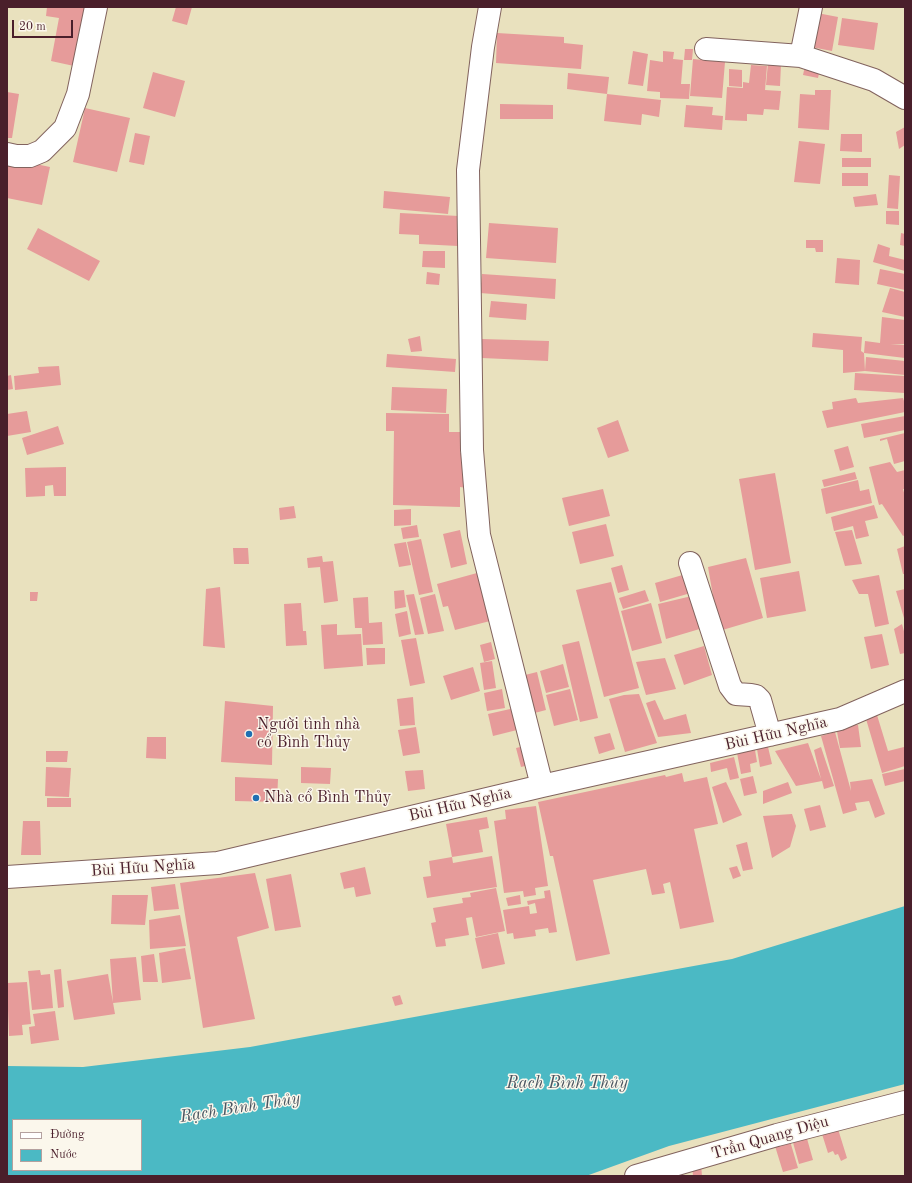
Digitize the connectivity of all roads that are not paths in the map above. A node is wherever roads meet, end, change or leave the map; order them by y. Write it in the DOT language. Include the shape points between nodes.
graph roads {
  1 [pos="96,7"];
  2 [pos="490,7"];
  3 [pos="811,7"];
  4 [pos="706,49"];
  5 [pos="801,56"];
  6 [pos="905,98"];
  7 [pos="7,154"];
  8 [pos="690,563"];
  9 [pos="905,691"];
  10 [pos="770,735"];
  11 [pos="542,786"];
  12 [pos="7,877"];
  13 [pos="905,1102"];
  14 [pos="636,1176"];
  1 -- 7 [label="street" via="78,94 64,128 42,151 30,156"];
  2 -- 11 [label="street" via="468,170 472,450 479,535"];
  3 -- 5 [label="street"];
  4 -- 5 [label="street"];
  5 -- 6 [label="street" via="874,80"];
  8 -- 10 [label="street" via="730,686 736,694 756,696 760,700"];
  9 -- 10 [label="street, Bùi Hữu Nghĩa" via="840,719"];
  10 -- 11 [label="street, Bùi Hữu Nghĩa"];
  11 -- 12 [label="street, Bùi Hữu Nghĩa" via="218,863"];
  13 -- 14 [label="street, Trần Quang Diệu" via="777,1135"];
}
